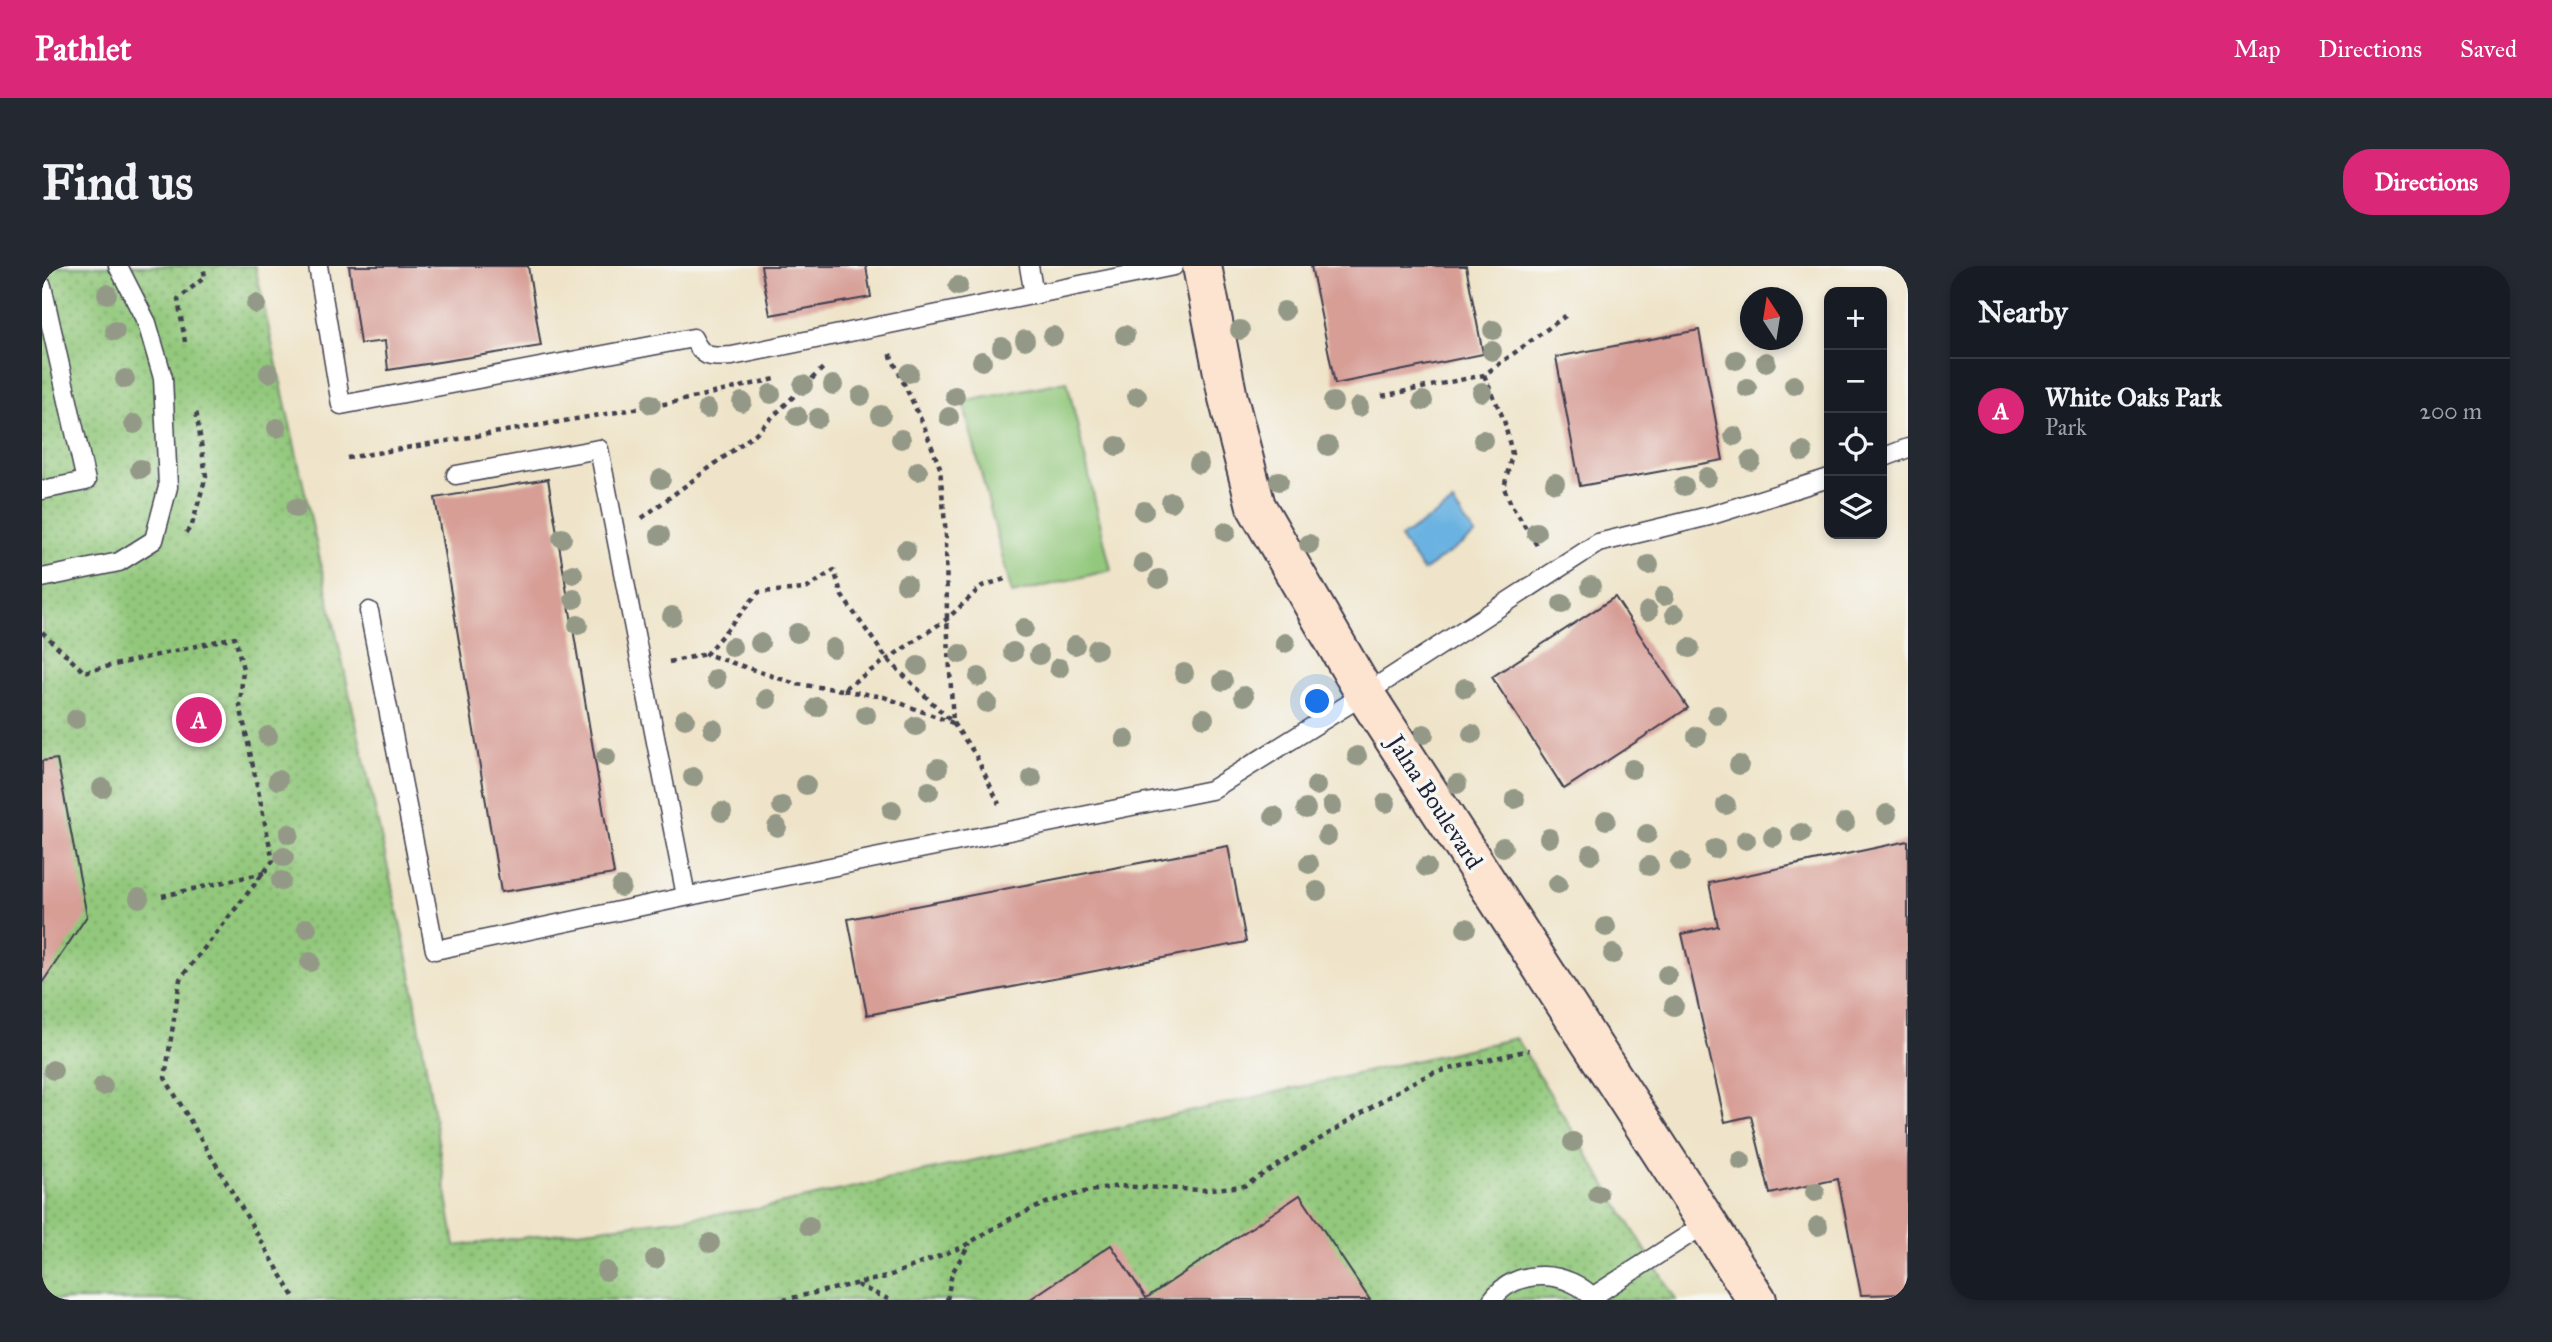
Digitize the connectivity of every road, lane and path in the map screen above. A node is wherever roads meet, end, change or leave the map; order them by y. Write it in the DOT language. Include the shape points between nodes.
graph roads {
  1 [pos="118,266"];
  2 [pos="318,266"];
  3 [pos="1028,266"];
  4 [pos="1174,266"];
  5 [pos="1202,266"];
  6 [pos="42,286"];
  7 [pos="1034,295"];
  8 [pos="1568,314"];
  9 [pos="879,356"];
  10 [pos="832,366"];
  11 [pos="821,369"];
  12 [pos="808,372"];
  13 [pos="1484,375"];
  14 [pos="783,378"];
  15 [pos="1381,396"];
  16 [pos="1908,448"];
  17 [pos="1887,456"];
  18 [pos="347,458"];
  19 [pos="456,475"];
  20 [pos="1824,480"];
  21 [pos="42,490"];
  22 [pos="616,538"];
  23 [pos="1538,547"];
  24 [pos="42,578"];
  25 [pos="1008,578"];
  26 [pos="369,611"];
  27 [pos="947,619"];
  28 [pos="42,632"];
  29 [pos="706,654"];
  30 [pos="887,659"];
  31 [pos="641,668"];
  32 [pos="842,690"];
  33 [pos="1365,694"];
  34 [pos="953,723"];
  35 [pos="1001,809"];
  36 [pos="265,873"];
  37 [pos="686,896"];
  38 [pos="162,897"];
  39 [pos="1529,1050"];
  40 [pos="1707,1223"];
  41 [pos="971,1242"];
  42 [pos="857,1285"];
  43 [pos="1594,1298"];
  44 [pos="296,1300"];
  45 [pos="783,1300"];
  46 [pos="890,1300"];
  47 [pos="947,1300"];
  48 [pos="1492,1300"];
  49 [pos="1757,1300"];
  1 -- 24 [label="lane" via="147,323 163,378 167,487 155,540 119,562"];
  2 -- 7 [label="lane" via="341,404 693,338 699,351 709,357 732,356"];
  3 -- 7 [label="lane"];
  4 -- 7 [label="lane"];
  5 -- 33 [label="street, Jalna Boulevard" via="1227,398 1256,506"];
  6 -- 21 [label="lane" via="86,481"];
  8 -- 13 [label="path"];
  9 -- 27 [label="path" via="891,354 940,468"];
  10 -- 11 [label="path"];
  11 -- 12 [label="path"];
  11 -- 22 [label="path" via="755,434"];
  13 -- 15 [label="path"];
  13 -- 23 [label="path" via="1504,420 1512,454 1504,488"];
  14 -- 18 [label="path" via="670,403"];
  16 -- 17 [label="lane"];
  19 -- 22 [label="lane" via="599,449"];
  20 -- 33 [label="lane" via="1598,544"];
  22 -- 31 [label="lane"];
  25 -- 27 [label="path" via="982,586"];
  26 -- 37 [label="lane" via="435,950"];
  27 -- 30 [label="path"];
  27 -- 34 [label="path"];
  28 -- 36 [label="path" via="84,672 235,637 243,669 240,705 273,861"];
  29 -- 30 [label="path" via="759,592 806,589 834,570 842,596"];
  29 -- 31 [label="path"];
  29 -- 32 [label="path" via="796,684"];
  30 -- 32 [label="path"];
  30 -- 34 [label="path"];
  31 -- 37 [label="lane"];
  32 -- 34 [label="path" via="884,697"];
  33 -- 37 [label="lane" via="1210,790"];
  33 -- 40 [label="street, Jalna Boulevard"];
  34 -- 35 [label="path" via="975,754"];
  36 -- 38 [label="path"];
  36 -- 44 [label="path" via="180,979 165,1078"];
  39 -- 41 [label="path" via="1433,1073 1409,1084 1244,1186 1202,1190 1118,1186 1084,1192 1046,1203"];
  40 -- 43 [label="lane"];
  40 -- 49 [label="street, Jalna Boulevard"];
  41 -- 42 [label="path"];
  41 -- 47 [label="path" via="952,1273"];
  42 -- 45 [label="path"];
  42 -- 46 [label="path"];
  43 -- 48 [label="lane" via="1555,1276 1534,1276 1513,1283"];
}
